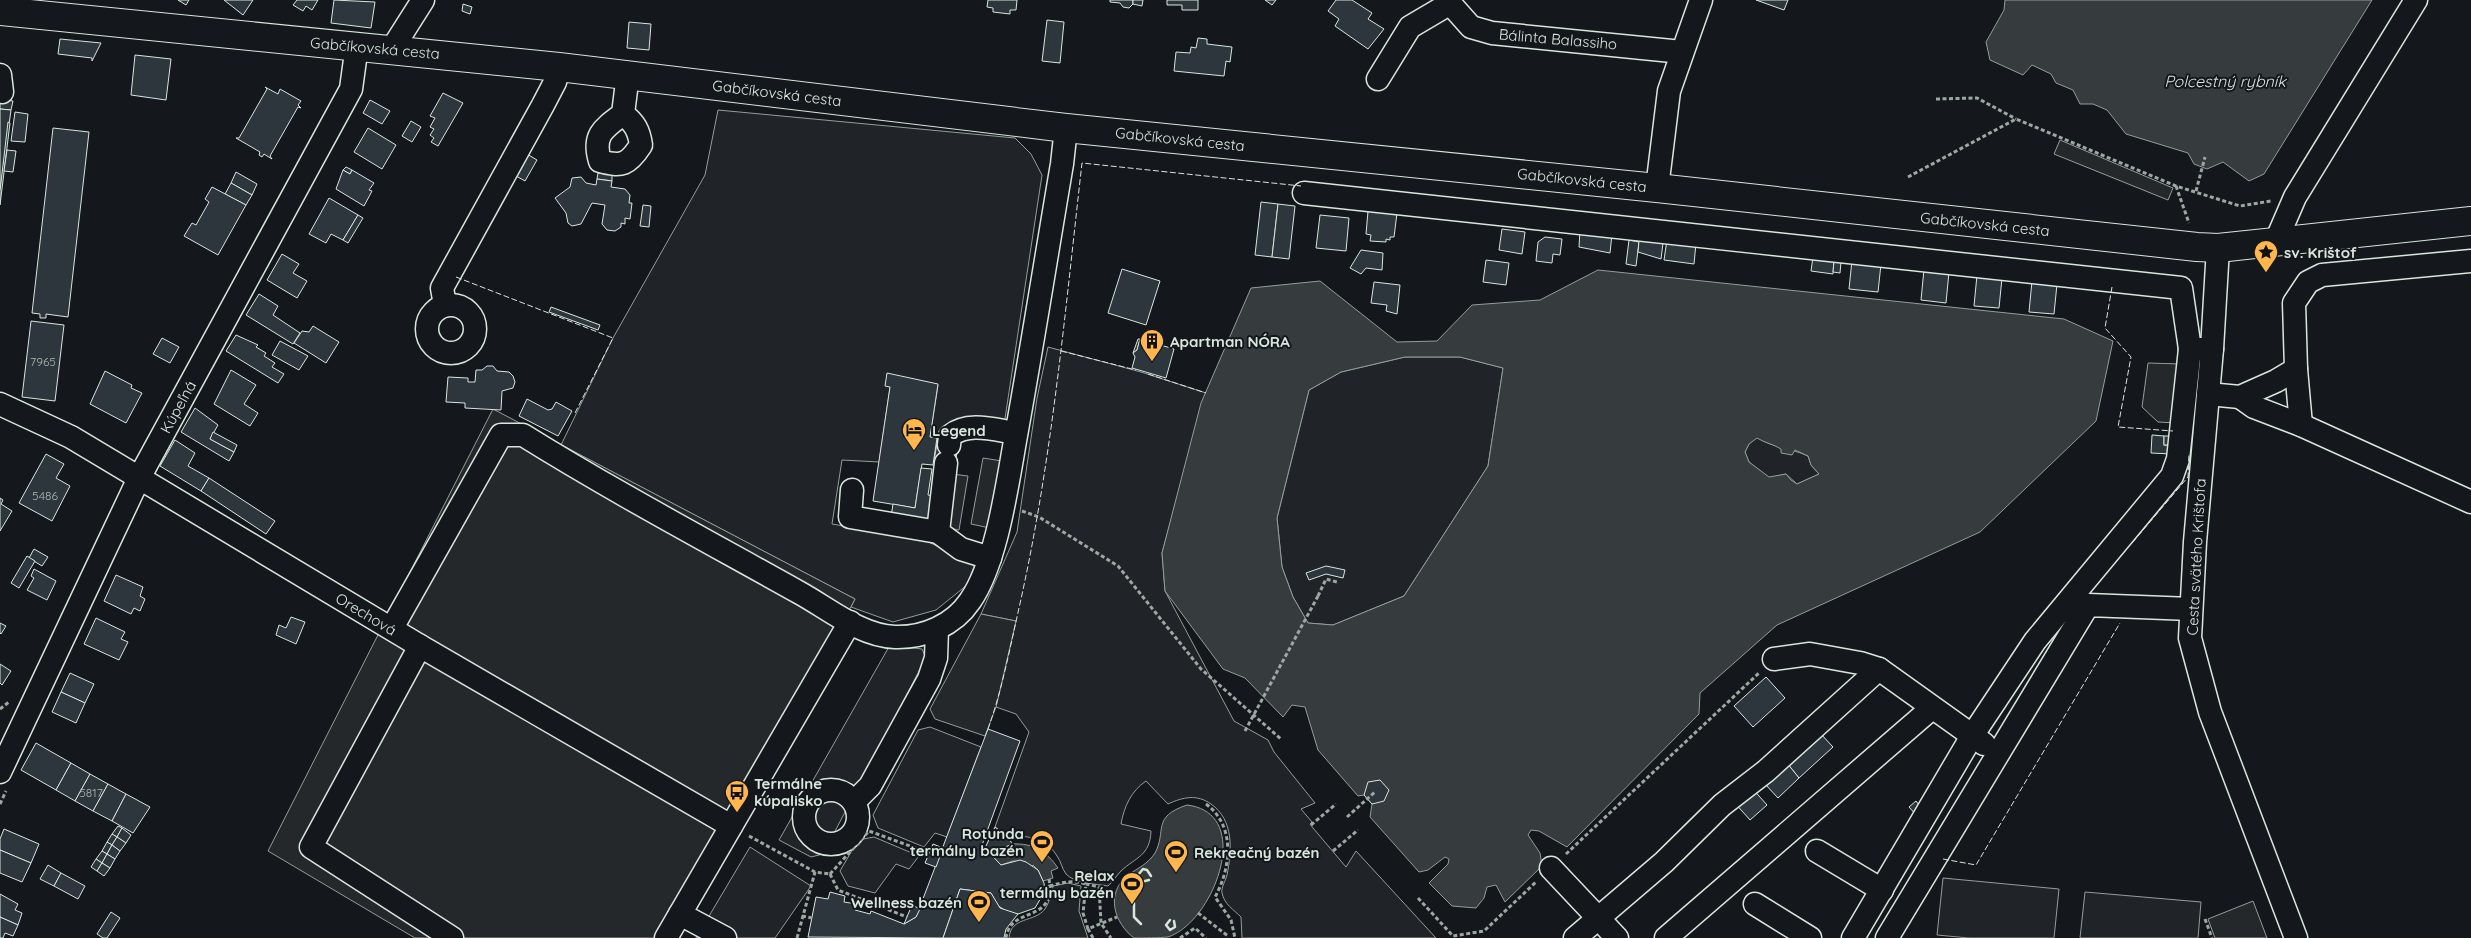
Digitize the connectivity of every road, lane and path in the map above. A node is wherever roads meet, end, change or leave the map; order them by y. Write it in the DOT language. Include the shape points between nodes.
graph roads {
  1 [pos="423,0"];
  2 [pos="1701,0"];
  3 [pos="2416,0"];
  4 [pos="1448,2"];
  5 [pos="0,11"];
  6 [pos="358,45"];
  7 [pos="392,49"];
  8 [pos="1682,52"];
  9 [pos="558,67"];
  10 [pos="628,74"];
  11 [pos="1378,79"];
  12 [pos="1936,99"];
  13 [pos="623,114"];
  14 [pos="2016,119"];
  15 [pos="1066,128"];
  16 [pos="2206,157"];
  17 [pos="1908,177"];
  18 [pos="2176,186"];
  19 [pos="1657,188"];
  20 [pos="2196,191"];
  21 [pos="1304,194"];
  22 [pos="2295,197"];
  23 [pos="2471,221"];
  24 [pos="2276,241"];
  25 [pos="2207,247"];
  26 [pos="2471,261"];
  27 [pos="445,305"];
  28 [pos="2201,349"];
  29 [pos="2296,369"];
  30 [pos="2208,394"];
  31 [pos="2240,396"];
  32 [pos="0,404"];
  33 [pos="2301,425"];
  34 [pos="1016,433"];
  35 [pos="139,478"];
  36 [pos="852,490"];
  37 [pos="2471,502"];
  38 [pos="1039,517"];
  39 [pos="938,532"];
  40 [pos="990,558"];
  41 [pos="1337,582"];
  42 [pos="2081,600"];
  43 [pos="2192,609"];
  44 [pos="850,622"];
  45 [pos="392,628"];
  46 [pos="937,629"];
  47 [pos="420,646"];
  48 [pos="1774,659"];
  49 [pos="1879,669"];
  50 [pos="1932,708"];
  51 [pos="1245,731"];
  52 [pos="1972,736"];
  53 [pos="1281,739"];
  54 [pos="2000,753"];
  55 [pos="0,772"];
  56 [pos="1376,791"];
  57 [pos="1936,801"];
  58 [pos="854,802"];
  59 [pos="1206,804"];
  60 [pos="1336,804"];
  61 [pos="1959,816"];
  62 [pos="1347,817"];
  63 [pos="1311,825"];
  64 [pos="731,826"];
  65 [pos="1358,830"];
  66 [pos="1333,851"];
  67 [pos="1817,851"];
  68 [pos="929,854"];
  69 [pos="1551,868"];
  70 [pos="815,872"];
  71 [pos="830,874"];
  72 [pos="1049,880"];
  73 [pos="1086,884"];
  74 [pos="1045,886"];
  75 [pos="1050,886"];
  76 [pos="1882,890"];
  77 [pos="1418,898"];
  78 [pos="1037,904"];
  79 [pos="1755,904"];
  80 [pos="1042,909"];
  81 [pos="1198,913"];
  82 [pos="680,914"];
  83 [pos="802,916"];
  84 [pos="907,916"];
  85 [pos="1117,917"];
  86 [pos="812,918"];
  87 [pos="1598,918"];
  88 [pos="2205,919"];
  89 [pos="1101,923"];
  90 [pos="1088,929"];
  91 [pos="1228,936"];
  92 [pos="452,938"];
  93 [pos="666,938"];
  94 [pos="725,938"];
  95 [pos="797,938"];
  96 [pos="1006,938"];
  97 [pos="1093,938"];
  98 [pos="1111,938"];
  99 [pos="1180,938"];
  100 [pos="1206,938"];
  101 [pos="1235,938"];
  102 [pos="1575,938"];
  103 [pos="1617,938"];
  104 [pos="1666,938"];
  105 [pos="1810,938"];
  106 [pos="1854,938"];
  107 [pos="1887,938"];
  108 [pos="2212,938"];
  109 [pos="2296,938"];
  1 -- 7 [label="street"];
  2 -- 8 [label="street"];
  3 -- 22 [label="street"];
  4 -- 8 [label="street, Bálinta Balassiho" via="1472,27 1492,33"];
  4 -- 11 [label="street" via="1410,27"];
  5 -- 6 [label="main road, Gabčíkovská cesta"];
  6 -- 7 [label="main road, Gabčíkovská cesta"];
  6 -- 35 [label="street, Kúpeľná" via="351,89"];
  7 -- 9 [label="main road, Gabčíkovská cesta"];
  8 -- 19 [label="street" via="1668,91"];
  9 -- 10 [label="main road, Gabčíkovská cesta"];
  9 -- 27 [label="street" via="555,82 543,105 442,288"];
  10 -- 13 [label="street"];
  10 -- 15 [label="main road, Gabčíkovská cesta"];
  12 -- 14 [label="path" via="1977,98"];
  14 -- 17 [label="path"];
  14 -- 18 [label="path"];
  15 -- 19 [label="main road, Gabčíkovská cesta"];
  15 -- 34 [label="street"];
  16 -- 20 [label="path"];
  18 -- 20 [label="path"];
  18 -- 25 [label="path"];
  19 -- 25 [label="main road, Gabčíkovská cesta"];
  20 -- 22 [label="path" via="2240,206"];
  21 -- 28 [label="street" via="2181,288"];
  22 -- 24 [label="street"];
  23 -- 24 [label="main road, Gabčíkovská cesta"];
  24 -- 25 [label="main road, Gabčíkovská cesta"];
  25 -- 28 [label="street, Cesta svätého Krištofa"];
  26 -- 29 [label="street" via="2322,275 2308,282 2294,303"];
  28 -- 30 [label="street, Cesta svätého Krištofa"];
  28 -- 42 [label="street" via="2172,476"];
  29 -- 31 [label="street"];
  29 -- 33 [label="street"];
  30 -- 31 [label="street"];
  30 -- 43 [label="street, Cesta svätého Krištofa" via="2194,542"];
  31 -- 33 [label="street" via="2254,407"];
  32 -- 35 [label="street, Orechová" via="71,437"];
  33 -- 37 [label="street"];
  34 -- 39 [label="street" via="984,427 958,430 950,436"];
  34 -- 40 [label="street" via="1009,479"];
  35 -- 45 [label="street, Orechová"];
  35 -- 55 [label="street, Kúpeľná"];
  36 -- 39 [label="street" via="850,517"];
  38 -- 53 [label="path" via="1118,566 1201,670"];
  39 -- 40 [label="street" via="961,548"];
  40 -- 46 [label="street" via="981,584 970,602 956,617"];
  41 -- 51 [label="path, bridge" via="1326,579"];
  42 -- 43 [label="street"];
  42 -- 52 [label="street" via="2047,624"];
  42 -- 54 [label="street"];
  43 -- 109 [label="street, Cesta svätého Krištofa" via="2190,638 2210,712"];
  44 -- 45 [label="street" via="524,435 501,435"];
  44 -- 46 [label="street" via="871,632 894,637"];
  44 -- 64 [label="street"];
  45 -- 47 [label="street, Orechová"];
  46 -- 58 [label="street" via="936,658 929,679 870,786"];
  47 -- 64 [label="street, Orechová"];
  47 -- 92 [label="street" via="310,847"];
  48 -- 49 [label="street" via="1810,654"];
  48 -- 69 [label="path"];
  49 -- 50 [label="street"];
  49 -- 87 [label="street"];
  50 -- 52 [label="street"];
  50 -- 104 [label="street"];
  52 -- 54 [label="street"];
  52 -- 57 [label="street"];
  54 -- 61 [label="street"];
  56 -- 62 [label="path"];
  57 -- 61 [label="street"];
  57 -- 76 [label="street"];
  59 -- 101 [label="path" via="1224,824 1228,844 1226,869 1215,897 1231,920"];
  60 -- 63 [label="path"];
  61 -- 107 [label="street"];
  64 -- 70 [label="path"];
  64 -- 82 [label="street"];
  65 -- 66 [label="path"];
  67 -- 76 [label="street"];
  68 -- 71 [label="path" via="869,831"];
  69 -- 77 [label="path" via="1484,931 1453,936"];
  69 -- 87 [label="street"];
  70 -- 71 [label="path"];
  70 -- 83 [label="path"];
  71 -- 84 [label="path" via="838,892"];
  72 -- 75 [label="path"];
  73 -- 75 [label="path" via="1076,881"];
  73 -- 89 [label="path" via="1099,887"];
  73 -- 90 [label="path" via="1083,913"];
  74 -- 75 [label="path"];
  75 -- 80 [label="path"];
  76 -- 106 [label="street"];
  78 -- 80 [label="path"];
  79 -- 105 [label="street"];
  80 -- 96 [label="path" via="1017,918"];
  81 -- 91 [label="path"];
  82 -- 93 [label="street"];
  82 -- 94 [label="street"];
  83 -- 86 [label="path"];
  83 -- 95 [label="path"];
  85 -- 89 [label="path"];
  87 -- 102 [label="street"];
  87 -- 103 [label="street"];
  88 -- 108 [label="path"];
  89 -- 90 [label="path"];
  89 -- 98 [label="path"];
  90 -- 97 [label="path"];
  99 -- 100 [label="path" via="1195,928"];
}
